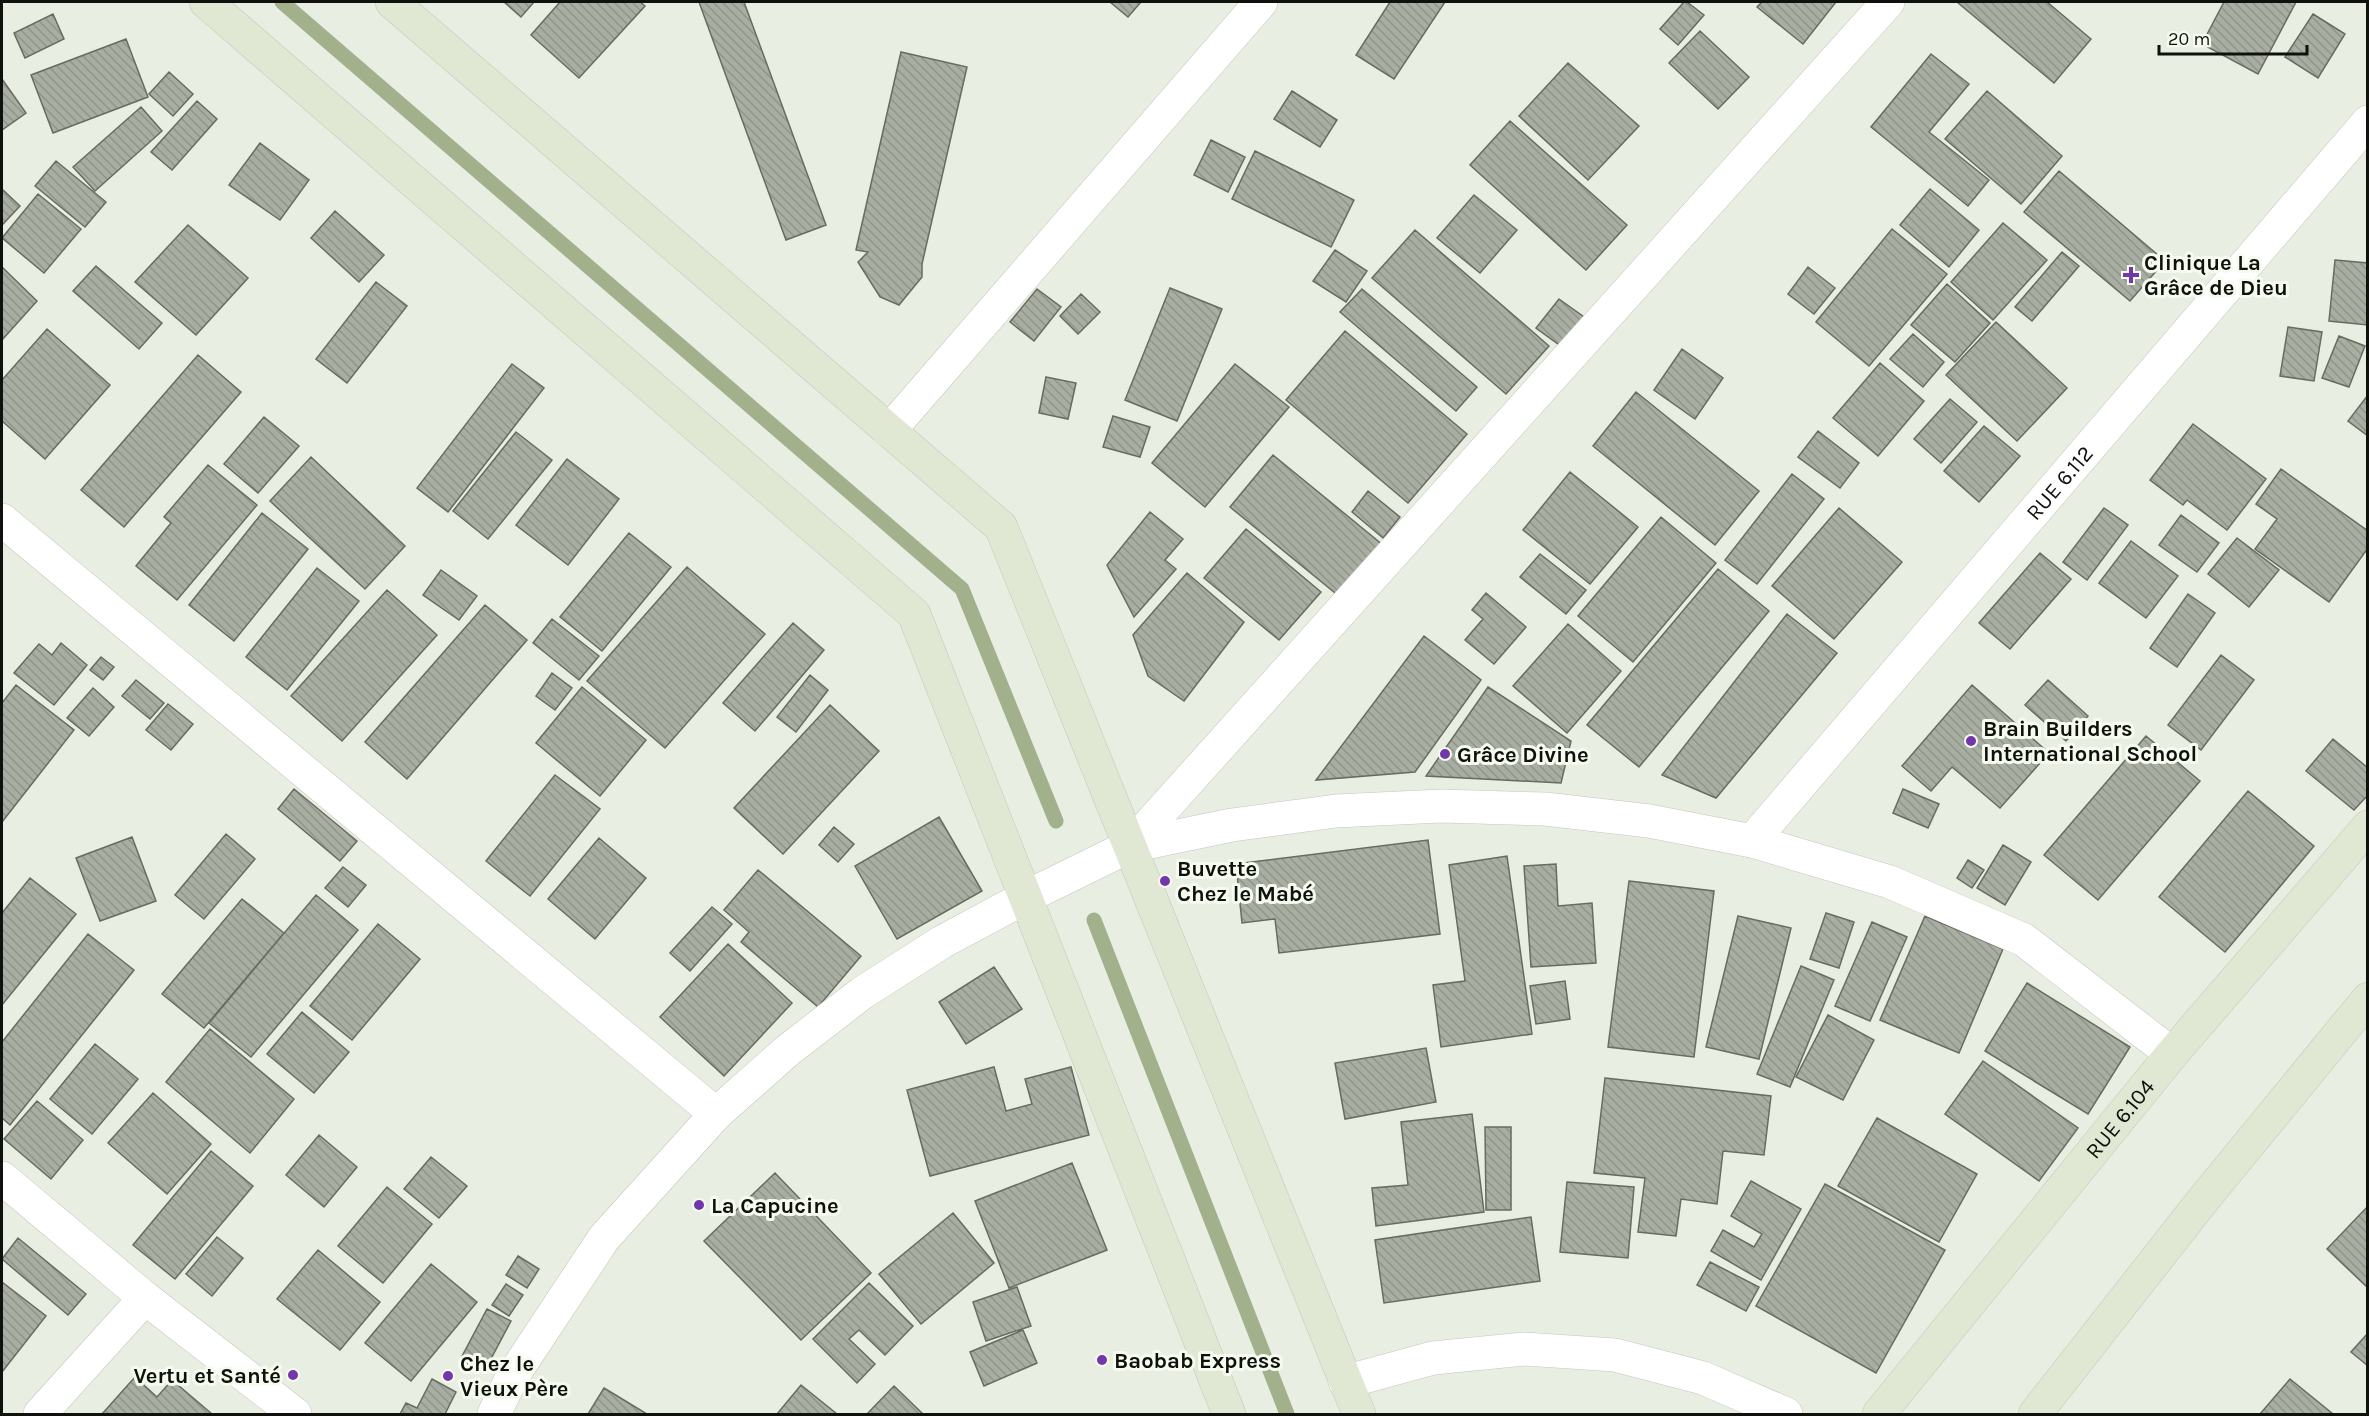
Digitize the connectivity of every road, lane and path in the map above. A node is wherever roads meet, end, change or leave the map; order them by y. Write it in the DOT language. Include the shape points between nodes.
graph roads {
  1 [pos="206,2"];
  2 [pos="392,2"];
  3 [pos="1261,2"];
  4 [pos="1888,2"];
  5 [pos="2367,122"];
  6 [pos="889,431"];
  7 [pos="2,520"];
  8 [pos="2367,827"];
  9 [pos="1752,841"];
  10 [pos="1130,846"];
  11 [pos="1026,897"];
  12 [pos="2367,999"];
  13 [pos="2172,1054"];
  14 [pos="716,1114"];
  15 [pos="2,1178"];
  16 [pos="145,1298"];
  17 [pos="1346,1382"];
  18 [pos="40,1414"];
  19 [pos="295,1414"];
  20 [pos="494,1414"];
  21 [pos="1229,1414"];
  22 [pos="1359,1414"];
  23 [pos="1786,1414"];
  24 [pos="1879,1414"];
  25 [pos="2035,1414"];
  1 -- 11 [label="main road" via="914,614"];
  2 -- 6 [label="main road"];
  3 -- 6 [label="street"];
  4 -- 10 [label="street"];
  5 -- 9 [label="street, RUE 6.112"];
  6 -- 10 [label="main road" via="1001,527"];
  7 -- 14 [label="street"];
  8 -- 13 [label="main road, RUE 6.104"];
  9 -- 10 [label="street" via="1649,821 1568,812 1441,806 1336,811 1232,825"];
  9 -- 13 [label="street" via="1890,882 2024,940"];
  10 -- 11 [label="street"];
  10 -- 17 [label="main road"];
  11 -- 14 [label="street" via="942,942 862,993 787,1051"];
  11 -- 21 [label="main road"];
  12 -- 25 [label="main road"];
  13 -- 24 [label="main road, RUE 6.104"];
  14 -- 20 [label="street" via="604,1238 512,1377"];
  15 -- 16 [label="street"];
  16 -- 18 [label="street"];
  16 -- 19 [label="street"];
  17 -- 22 [label="main road"];
  17 -- 23 [label="street" via="1445,1357 1524,1349 1615,1356 1703,1378"];
}
